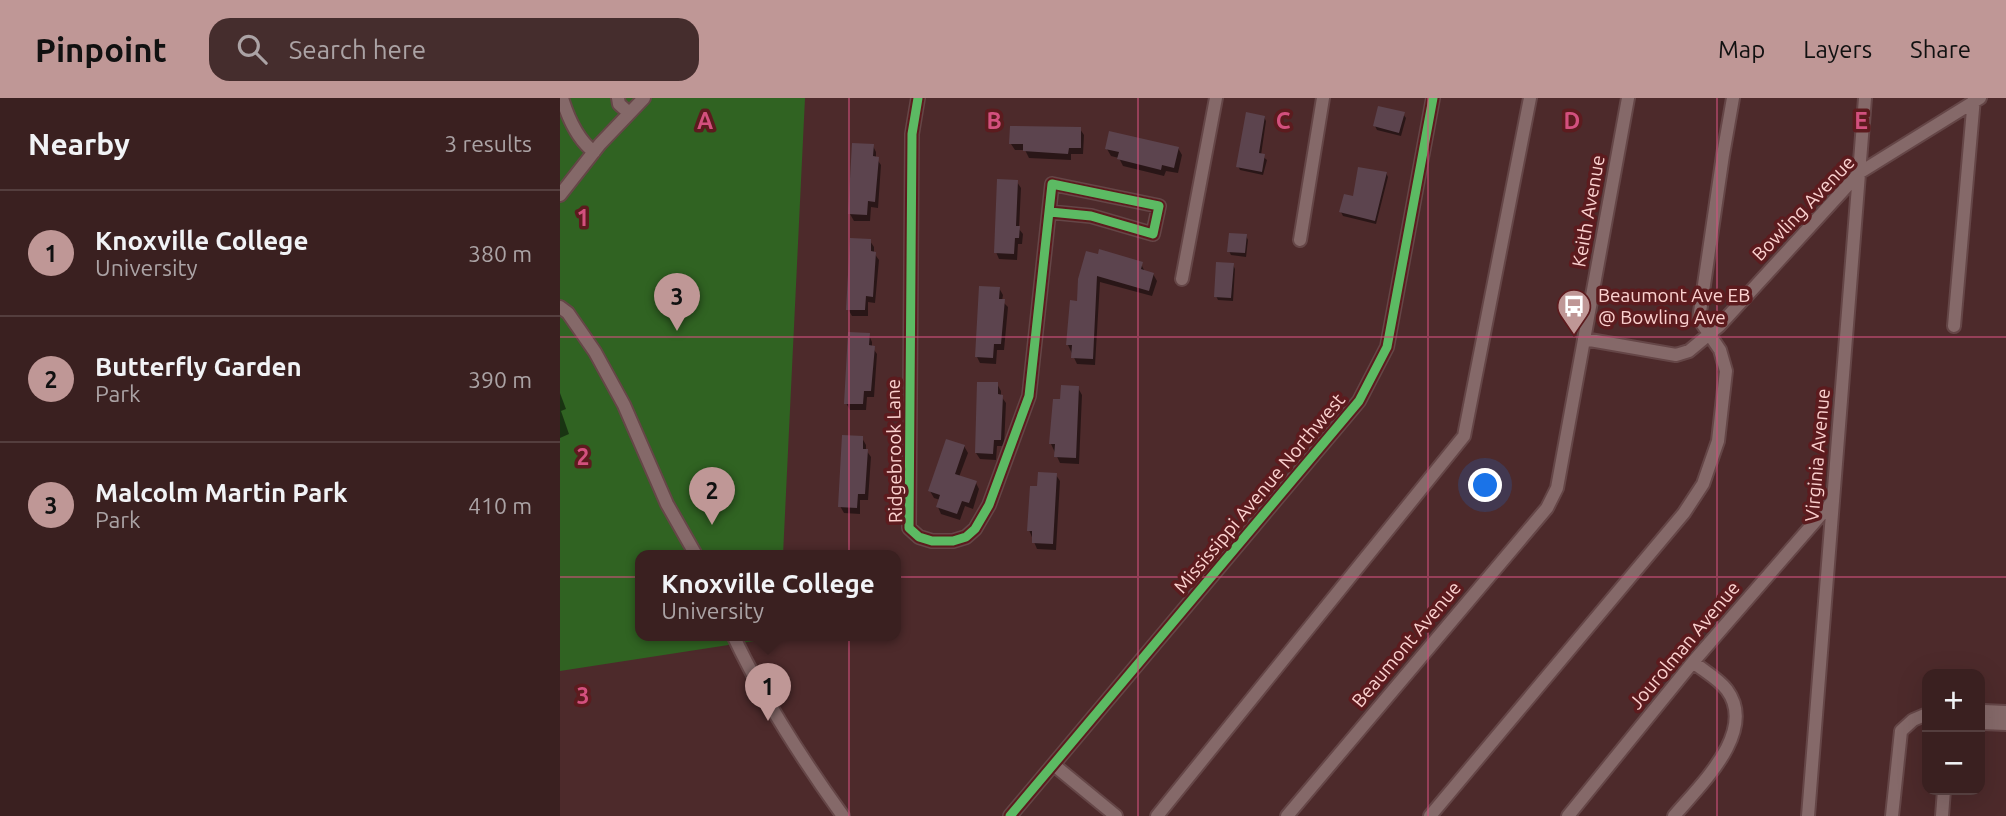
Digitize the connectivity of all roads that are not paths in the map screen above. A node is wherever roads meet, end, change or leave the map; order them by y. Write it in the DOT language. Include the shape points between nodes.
graph roads {
  1 [pos="562,98"];
  2 [pos="618,98"];
  3 [pos="644,98"];
  4 [pos="918,98"];
  5 [pos="1216,98"];
  6 [pos="1323,98"];
  7 [pos="1433,98"];
  8 [pos="1530,98"];
  9 [pos="1628,98"];
  10 [pos="1733,98"];
  11 [pos="1865,98"];
  12 [pos="1976,99"];
  13 [pos="629,113"];
  14 [pos="594,152"];
  15 [pos="1859,173"];
  16 [pos="560,195"];
  17 [pos="1050,212"];
  18 [pos="1300,240"];
  19 [pos="1182,279"];
  20 [pos="560,307"];
  21 [pos="1954,326"];
  22 [pos="1709,335"];
  23 [pos="1584,340"];
  24 [pos="1553,495"];
  25 [pos="1832,502"];
  26 [pos="693,550"];
  27 [pos="736,641"];
  28 [pos="1693,662"];
  29 [pos="1985,710"];
  30 [pos="2006,712"];
  31 [pos="1922,716"];
  32 [pos="1985,723"];
  33 [pos="2006,724"];
  34 [pos="1054,765"];
  35 [pos="1944,795"];
  36 [pos="843,816"];
  37 [pos="1010,816"];
  38 [pos="1116,816"];
  39 [pos="1157,816"];
  40 [pos="1287,816"];
  41 [pos="1430,816"];
  42 [pos="1568,816"];
  43 [pos="1674,816"];
  44 [pos="1808,816"];
  45 [pos="1892,816"];
  46 [pos="1942,816"];
  1 -- 14 [label="street" via="583,143"];
  2 -- 13 [label="street"];
  3 -- 13 [label="street"];
  4 -- 17 [label="street, Ridgebrook Lane" via="912,134 909,528 919,537 953,541 967,537 989,505 1029,396"];
  5 -- 19 [label="street"];
  6 -- 18 [label="street"];
  7 -- 34 [label="street, Mississippi Avenue Northwest" via="1387,347 1359,401"];
  8 -- 39 [label="street" via="1464,436"];
  9 -- 23 [label="street, Keith Avenue"];
  10 -- 22 [label="street" via="1699,319"];
  11 -- 15 [label="street, Virginia Avenue"];
  12 -- 15 [label="street, Bowling Avenue"];
  12 -- 21 [label="street"];
  13 -- 14 [label="street"];
  14 -- 16 [label="street"];
  15 -- 22 [label="street, Bowling Avenue"];
  15 -- 25 [label="street, Virginia Avenue"];
  17 -- 17 [label="street, Ridgebrook Lane" via="1091,216 1153,234 1159,206 1052,184"];
  20 -- 26 [label="street" via="601,362"];
  22 -- 23 [label="street, Bowling Avenue" via="1676,355"];
  22 -- 41 [label="street" via="1720,350 1726,371 1718,441 1703,484 1684,513"];
  23 -- 24 [label="street, Keith Avenue"];
  24 -- 40 [label="street, Beaumont Avenue" via="1547,508"];
  25 -- 28 [label="street, Jourolman Avenue"];
  25 -- 44 [label="street, Virginia Avenue"];
  27 -- 36 [label="street" via="755,682"];
  28 -- 42 [label="street, Jourolman Avenue"];
  28 -- 43 [label="street" via="1726,688 1735,717 1732,740 1716,766"];
  29 -- 30 [label="street"];
  31 -- 45 [label="street" via="1901,731"];
  32 -- 33 [label="street"];
  34 -- 37 [label="street, Mississippi Avenue Northwest"];
  34 -- 38 [label="street"];
  35 -- 46 [label="street"];
}
